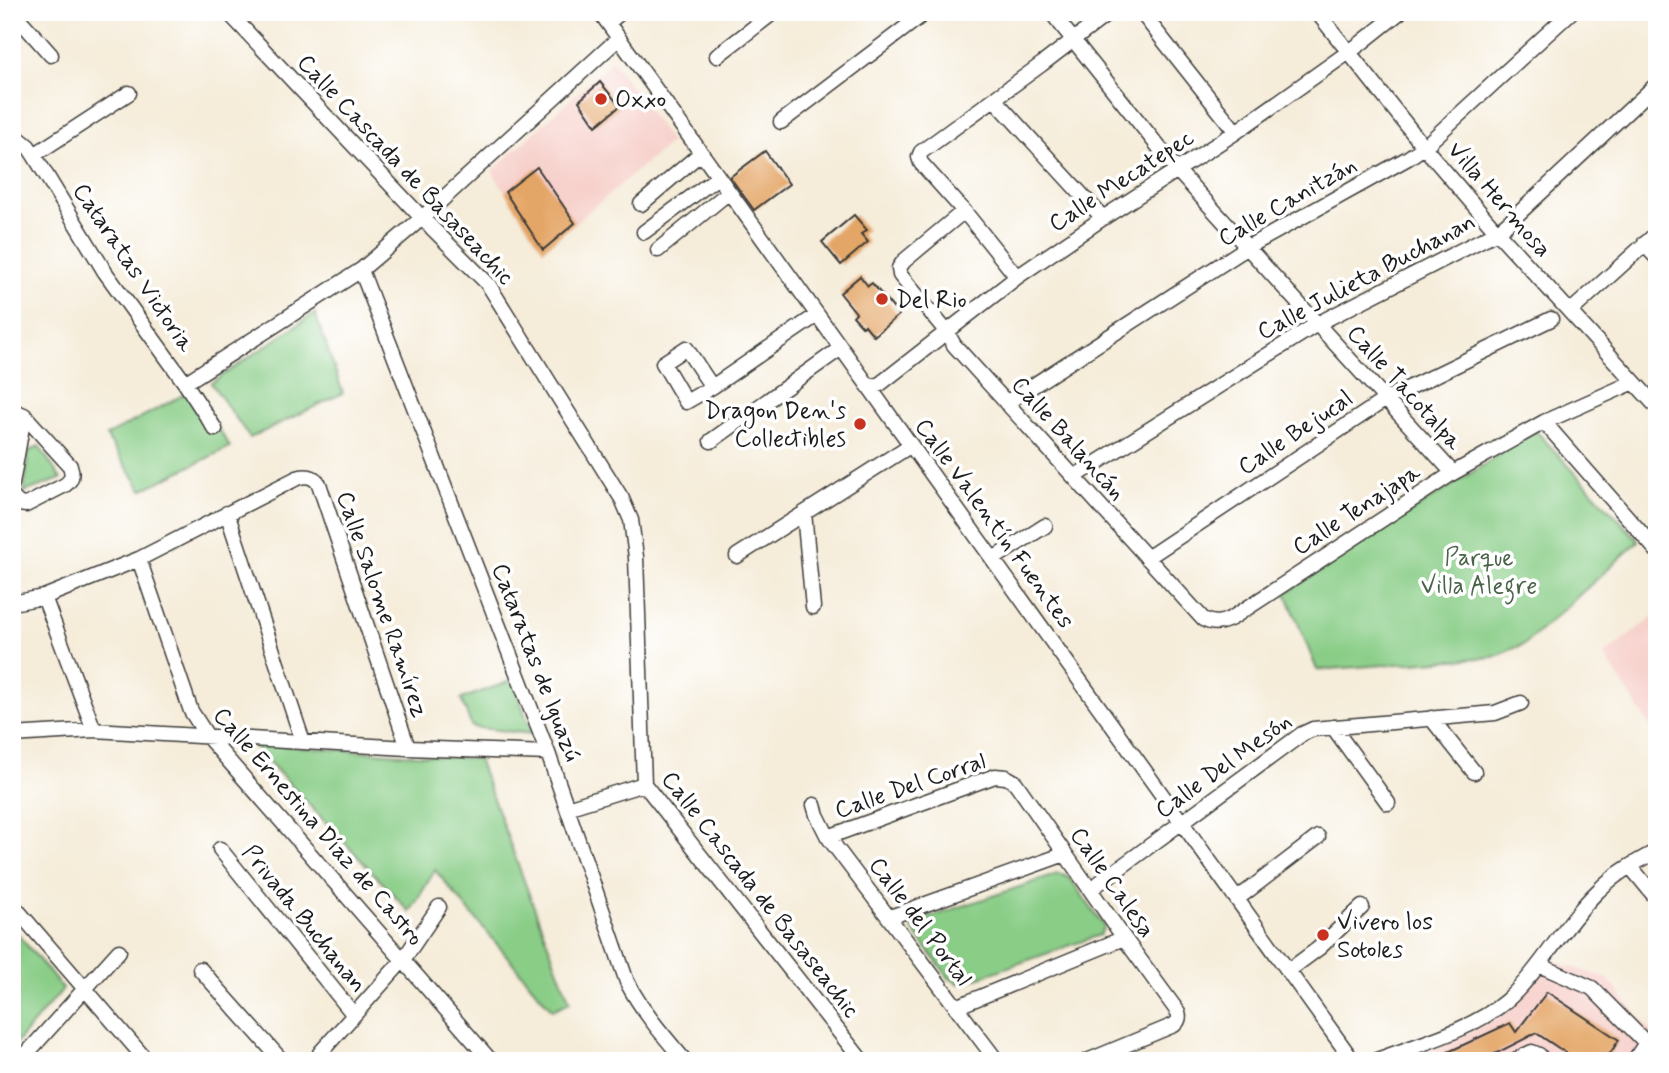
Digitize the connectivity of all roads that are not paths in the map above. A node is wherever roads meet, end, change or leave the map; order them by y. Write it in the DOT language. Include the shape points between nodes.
graph roads {
  1 [pos="13,12"];
  2 [pos="228,12"];
  3 [pos="621,12"];
  4 [pos="774,12"];
  5 [pos="926,12"];
  6 [pos="1051,12"];
  7 [pos="1110,12"];
  8 [pos="1141,12"];
  9 [pos="1317,12"];
  10 [pos="1400,12"];
  11 [pos="1571,12"];
  12 [pos="604,18"];
  13 [pos="619,38"];
  14 [pos="1074,40"];
  15 [pos="1349,52"];
  16 [pos="51,55"];
  17 [pos="717,56"];
  18 [pos="1657,84"];
  19 [pos="129,93"];
  20 [pos="994,99"];
  21 [pos="781,122"];
  22 [pos="1236,132"];
  23 [pos="12,133"];
  24 [pos="1424,147"];
  25 [pos="701,153"];
  26 [pos="34,155"];
  27 [pos="1177,170"];
  28 [pos="718,177"];
  29 [pos="729,192"];
  30 [pos="641,204"];
  31 [pos="964,211"];
  32 [pos="422,218"];
  33 [pos="1103,218"];
  34 [pos="644,232"];
  35 [pos="1497,232"];
  36 [pos="1657,233"];
  37 [pos="1644,244"];
  38 [pos="1248,247"];
  39 [pos="658,250"];
  40 [pos="1657,258"];
  41 [pos="361,270"];
  42 [pos="1017,277"];
  43 [pos="1570,312"];
  44 [pos="817,315"];
  45 [pos="1550,319"];
  46 [pos="1317,324"];
  47 [pos="946,331"];
  48 [pos="841,348"];
  49 [pos="1634,382"];
  50 [pos="185,383"];
  51 [pos="712,387"];
  52 [pos="870,388"];
  53 [pos="1386,399"];
  54 [pos="1006,403"];
  55 [pos="1657,407"];
  56 [pos="18,415"];
  57 [pos="1544,422"];
  58 [pos="215,429"];
  59 [pos="711,441"];
  60 [pos="911,445"];
  61 [pos="1453,473"];
  62 [pos="1074,477"];
  63 [pos="12,484"];
  64 [pos="12,497"];
  65 [pos="227,513"];
  66 [pos="804,513"];
  67 [pos="1045,526"];
  68 [pos="1657,551"];
  69 [pos="737,556"];
  70 [pos="1147,558"];
  71 [pos="139,559"];
  72 [pos="993,559"];
  73 [pos="44,597"];
  74 [pos="12,603"];
  75 [pos="813,607"];
  76 [pos="1218,624"];
  77 [pos="1521,703"];
  78 [pos="1431,718"];
  79 [pos="1333,727"];
  80 [pos="94,730"];
  81 [pos="12,735"];
  82 [pos="207,736"];
  83 [pos="303,742"];
  84 [pos="408,748"];
  85 [pos="548,753"];
  86 [pos="1474,772"];
  87 [pos="1006,777"];
  88 [pos="643,784"];
  89 [pos="1388,803"];
  90 [pos="814,805"];
  91 [pos="567,808"];
  92 [pos="1182,822"];
  93 [pos="828,837"];
  94 [pos="1318,837"];
  95 [pos="220,849"];
  96 [pos="1657,850"];
  97 [pos="1065,854"];
  98 [pos="1630,866"];
  99 [pos="1091,889"];
  100 [pos="1237,899"];
  101 [pos="1657,900"];
  102 [pos="12,904"];
  103 [pos="439,907"];
  104 [pos="1362,907"];
  105 [pos="890,917"];
  106 [pos="1124,938"];
  107 [pos="119,951"];
  108 [pos="403,960"];
  109 [pos="1539,965"];
  110 [pos="200,969"];
  111 [pos="1288,971"];
  112 [pos="85,988"];
  113 [pos="956,1007"];
  114 [pos="354,1015"];
  115 [pos="1646,1043"];
  116 [pos="320,1053"];
  117 [pos="1657,1054"];
  118 [pos="20,1061"];
  119 [pos="147,1061"];
  120 [pos="282,1061"];
  121 [pos="491,1061"];
  122 [pos="684,1061"];
  123 [pos="862,1061"];
  124 [pos="997,1061"];
  125 [pos="1087,1061"];
  126 [pos="1353,1061"];
  127 [pos="1374,1061"];
  128 [pos="1513,1061"];
  129 [pos="1543,1061"];
  130 [pos="1634,1061"];
  1 -- 16 [label="street"];
  2 -- 32 [label="street, Calle Cascada de Basaseachic"];
  3 -- 12 [label="street"];
  4 -- 17 [label="street"];
  5 -- 21 [label="street"];
  6 -- 14 [label="street, Calle Tacotalpa"];
  7 -- 14 [label="street"];
  8 -- 22 [label="street"];
  9 -- 15 [label="street, Villa Hermosa"];
  10 -- 15 [label="street, Calle Mecatepec"];
  11 -- 24 [label="street, Calle Canitzán"];
  12 -- 13 [label="street, Calle Valentín Fuentes"];
  13 -- 25 [label="street, Calle Valentín Fuentes"];
  13 -- 32 [label="street"];
  14 -- 20 [label="street"];
  14 -- 27 [label="street, Calle Tacotalpa"];
  15 -- 22 [label="street, Calle Mecatepec"];
  15 -- 24 [label="street, Villa Hermosa"];
  18 -- 35 [label="street, Calle Julieta Buchanan"];
  19 -- 26 [label="street"];
  20 -- 31 [label="street" via="919,157"];
  20 -- 33 [label="street"];
  22 -- 27 [label="street, Calle Mecatepec"];
  23 -- 26 [label="street, Cataratas Victoria"];
  24 -- 35 [label="street, Villa Hermosa"];
  24 -- 38 [label="street, Calle Canitzán"];
  25 -- 28 [label="street, Calle Valentín Fuentes"];
  25 -- 30 [label="street"];
  26 -- 50 [label="street, Cataratas Victoria" via="105,272"];
  27 -- 33 [label="street, Calle Mecatepec"];
  27 -- 38 [label="street, Calle Tacotalpa"];
  28 -- 29 [label="street, Calle Valentín Fuentes"];
  28 -- 34 [label="street"];
  29 -- 39 [label="street"];
  29 -- 44 [label="street, Calle Valentín Fuentes"];
  31 -- 42 [label="street"];
  31 -- 47 [label="street, Calle Balancán" via="911,254 899,270"];
  32 -- 41 [label="street"];
  32 -- 88 [label="street, Calle Cascada de Basaseachic" via="488,284 631,520"];
  33 -- 42 [label="street, Calle Mecatepec"];
  35 -- 43 [label="street, Villa Hermosa"];
  35 -- 46 [label="street, Calle Julieta Buchanan"];
  36 -- 37 [label="street"];
  37 -- 40 [label="street"];
  37 -- 43 [label="street"];
  38 -- 46 [label="street, Calle Tacotalpa"];
  38 -- 54 [label="street, Calle Canitzán"];
  41 -- 50 [label="street"];
  41 -- 85 [label="street, Cataratas de Iguazú"];
  42 -- 47 [label="street, Calle Mecatepec"];
  43 -- 49 [label="street, Villa Hermosa"];
  44 -- 48 [label="street, Calle Valentín Fuentes"];
  44 -- 51 [label="street"];
  45 -- 53 [label="street, Calle Bejucal"];
  46 -- 53 [label="street, Calle Tacotalpa"];
  46 -- 62 [label="street, Calle Julieta Buchanan"];
  47 -- 52 [label="street, Calle Mecatepec"];
  47 -- 54 [label="street, Calle Balancán"];
  48 -- 52 [label="street, Calle Valentín Fuentes"];
  48 -- 59 [label="street"];
  49 -- 55 [label="street, Villa Hermosa"];
  49 -- 57 [label="street, Calle Tenajapa"];
  50 -- 58 [label="street, Cataratas Victoria"];
  52 -- 60 [label="street, Calle Valentín Fuentes"];
  53 -- 61 [label="street, Calle Tacotalpa"];
  53 -- 70 [label="street, Calle Bejucal"];
  54 -- 62 [label="street, Calle Balancán"];
  56 -- 63 [label="street"];
  56 -- 64 [label="street" via="70,466 72,475 65,485 26,506"];
  57 -- 61 [label="street, Calle Tenajapa"];
  57 -- 68 [label="street"];
  60 -- 66 [label="street"];
  60 -- 72 [label="street, Calle Valentín Fuentes"];
  61 -- 76 [label="street, Calle Tenajapa"];
  62 -- 70 [label="street, Calle Balancán"];
  65 -- 71 [label="street"];
  65 -- 83 [label="street"];
  65 -- 84 [label="street, Calle Salome Ramírez" via="301,476 319,484"];
  66 -- 69 [label="street"];
  66 -- 75 [label="street"];
  67 -- 72 [label="street"];
  70 -- 76 [label="street, Calle Balancán" via="1203,620"];
  71 -- 73 [label="street"];
  71 -- 82 [label="street, Calle Ernestina Díaz de Castro" via="191,711"];
  72 -- 92 [label="street, Calle Valentín Fuentes"];
  73 -- 74 [label="street"];
  73 -- 80 [label="street"];
  77 -- 78 [label="street, Calle Del Mesón" via="1495,713"];
  78 -- 79 [label="street, Calle Del Mesón"];
  78 -- 86 [label="street"];
  79 -- 89 [label="street"];
  79 -- 92 [label="street, Calle Del Mesón" via="1302,734"];
  80 -- 81 [label="street"];
  80 -- 82 [label="street"];
  82 -- 83 [label="street"];
  82 -- 108 [label="street, Calle Ernestina Díaz de Castro"];
  83 -- 84 [label="street"];
  84 -- 85 [label="street"];
  85 -- 91 [label="street, Cataratas de Iguazú"];
  87 -- 93 [label="street, Calle Del Corral" via="995,776"];
  87 -- 97 [label="street, Calle Calesa" via="1019,786"];
  88 -- 91 [label="street"];
  88 -- 123 [label="street, Calle Cascada de Basaseachic"];
  90 -- 93 [label="street, Calle del Portal"];
  91 -- 122 [label="street, Cataratas de Iguazú" via="627,982"];
  92 -- 99 [label="street, Calle Del Mesón"];
  92 -- 100 [label="street, Calle Valentín Fuentes"];
  93 -- 105 [label="street, Calle del Portal"];
  94 -- 100 [label="street"];
  95 -- 114 [label="street, Privada Buchanan"];
  96 -- 98 [label="street"];
  97 -- 99 [label="street, Calle Calesa"];
  97 -- 105 [label="street"];
  98 -- 101 [label="street"];
  98 -- 109 [label="street" via="1597,891"];
  99 -- 106 [label="street, Calle Calesa"];
  100 -- 111 [label="street, Calle Valentín Fuentes"];
  102 -- 112 [label="street"];
  103 -- 108 [label="street"];
  104 -- 111 [label="street"];
  105 -- 113 [label="street, Calle del Portal"];
  106 -- 113 [label="street"];
  106 -- 125 [label="street, Calle Calesa" via="1178,1012 1178,1022"];
  107 -- 112 [label="street"];
  108 -- 114 [label="street"];
  108 -- 121 [label="street, Calle Ernestina Díaz de Castro"];
  109 -- 115 [label="street" via="1592,988"];
  109 -- 127 [label="street" via="1491,1012"];
  110 -- 120 [label="street"];
  111 -- 126 [label="street, Calle Valentín Fuentes"];
  112 -- 118 [label="street"];
  112 -- 119 [label="street"];
  113 -- 124 [label="street, Calle del Portal"];
  114 -- 116 [label="street"];
  115 -- 117 [label="street"];
  115 -- 130 [label="street"];
  128 -- 129 [label="street" via="1532,1052"];
}
